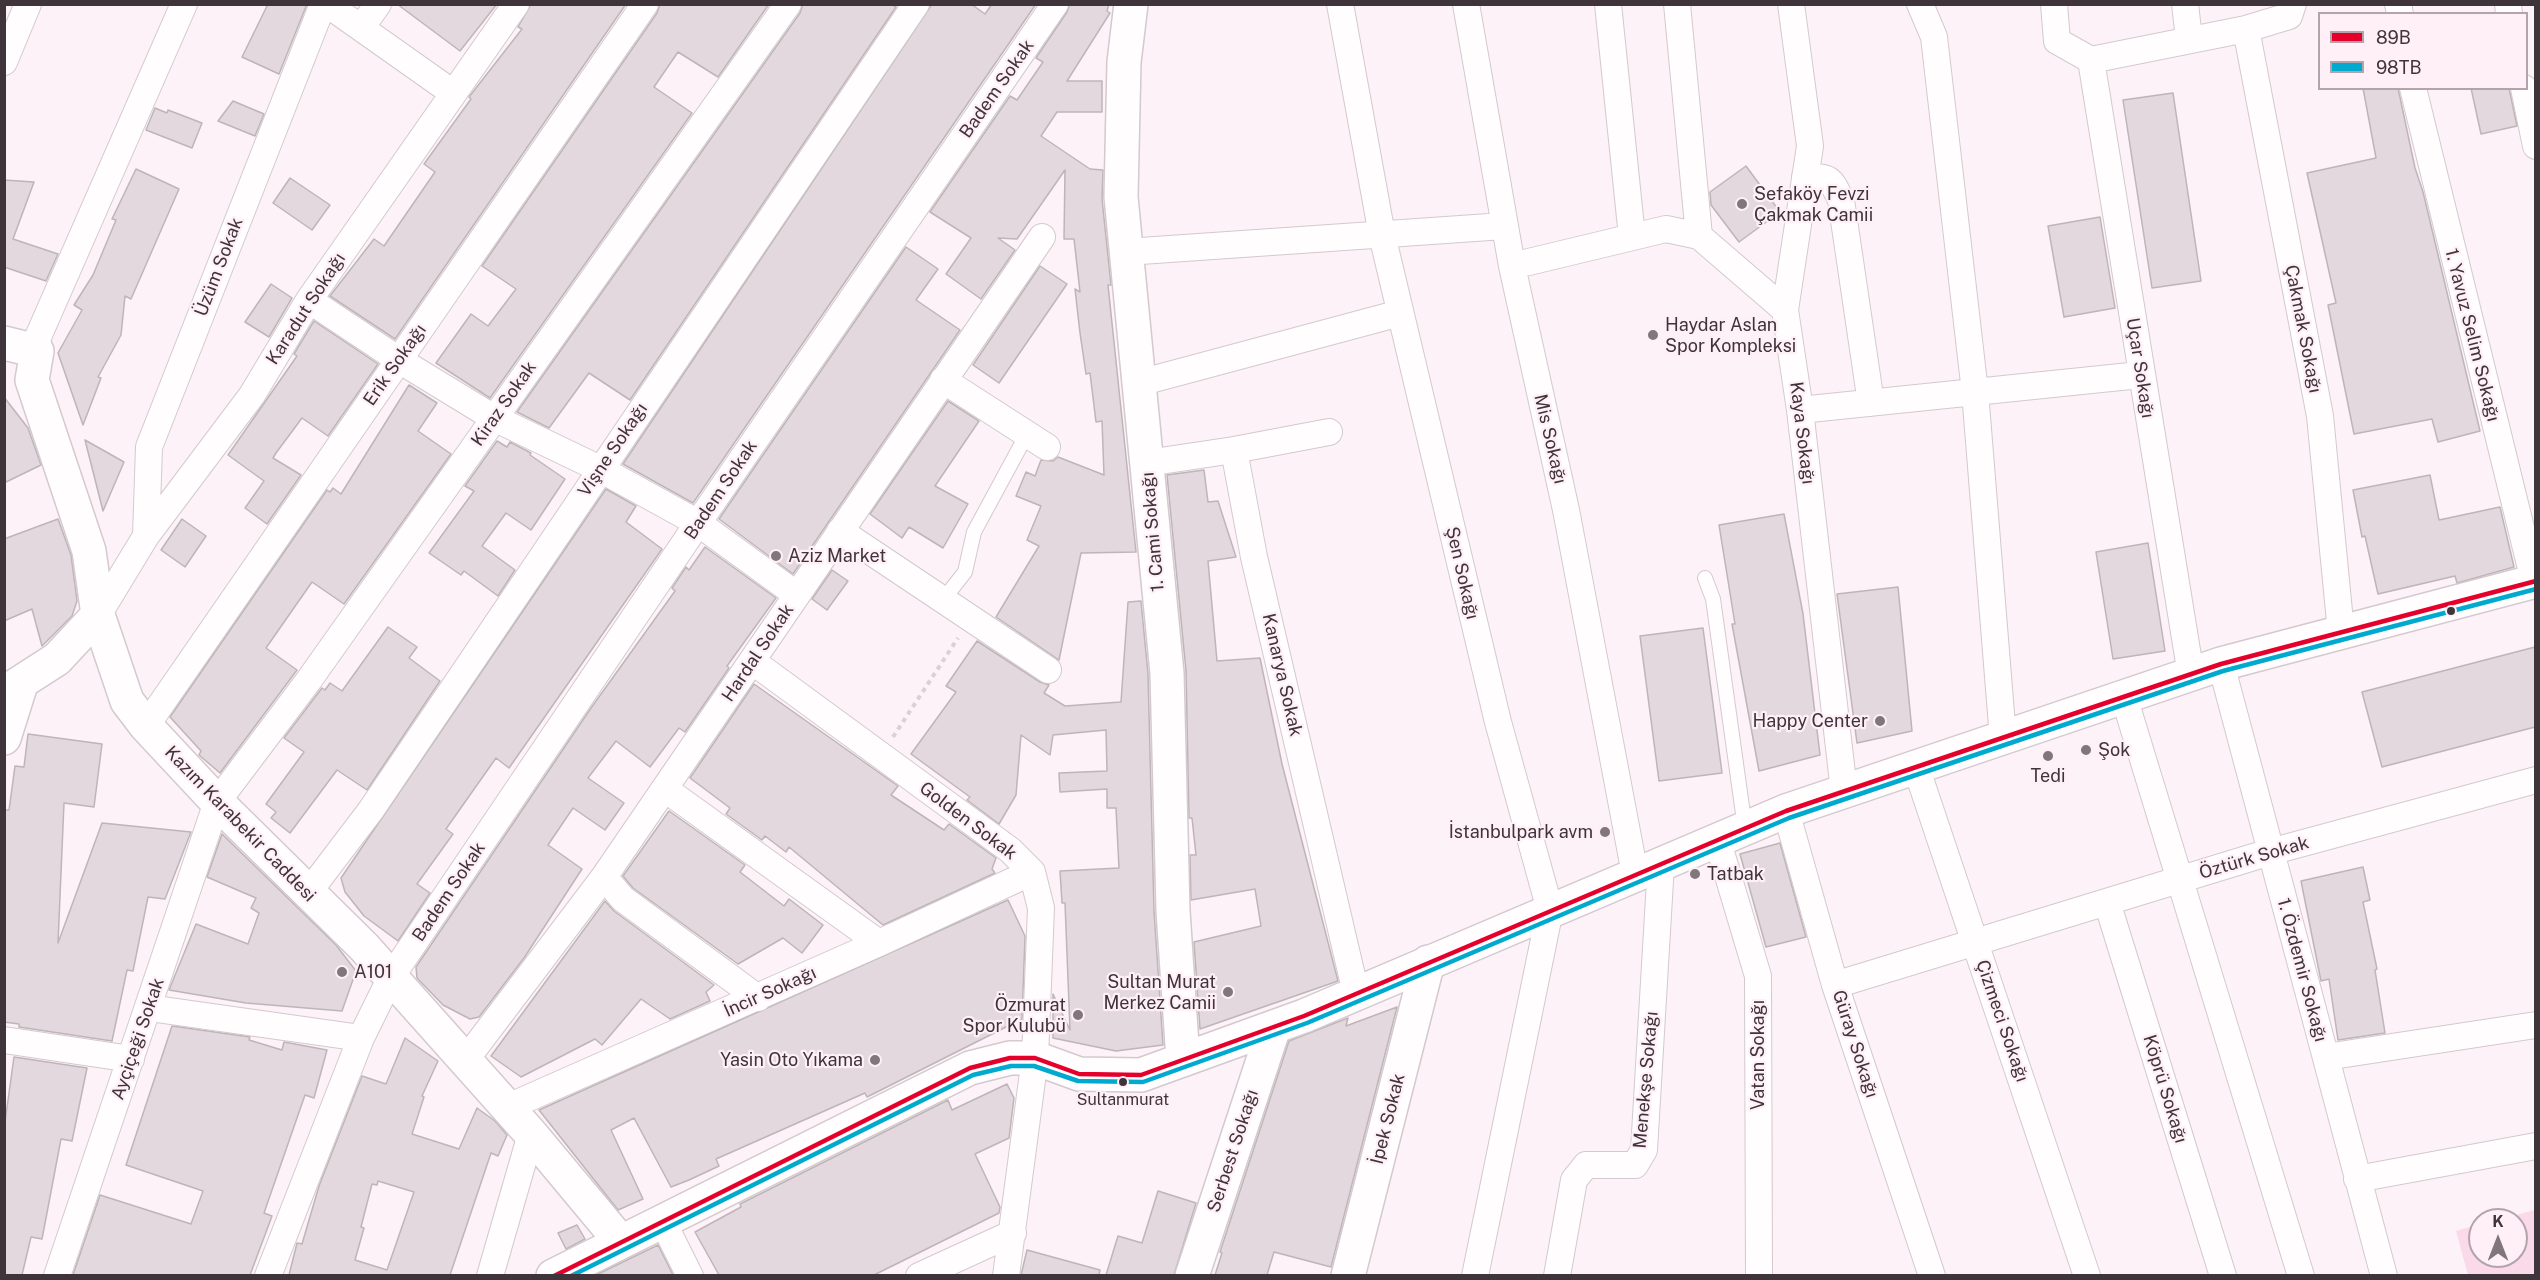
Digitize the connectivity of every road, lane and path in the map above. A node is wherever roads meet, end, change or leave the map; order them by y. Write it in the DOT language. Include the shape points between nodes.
graph roads {
  1 [pos="28,4"];
  2 [pos="184,4"];
  3 [pos="325,4"];
  4 [pos="378,4"];
  5 [pos="516,4"];
  6 [pos="645,4"];
  7 [pos="788,4"];
  8 [pos="916,4"];
  9 [pos="1055,4"];
  10 [pos="1131,4"];
  11 [pos="1340,4"];
  12 [pos="1466,4"];
  13 [pos="1608,4"];
  14 [pos="1677,4"];
  15 [pos="1791,4"];
  16 [pos="1920,4"];
  17 [pos="2054,4"];
  18 [pos="2185,4"];
  19 [pos="2293,4"];
  20 [pos="361,28"];
  21 [pos="2246,29"];
  22 [pos="2189,39"];
  23 [pos="2091,60"];
  24 [pos="4,62"];
  25 [pos="2413,90"];
  26 [pos="2524,90"];
  27 [pos="453,93"];
  28 [pos="2535,146"];
  29 [pos="1805,177"];
  30 [pos="1504,226"];
  31 [pos="1382,235"];
  32 [pos="1699,236"];
  33 [pos="1042,237"];
  34 [pos="1632,237"];
  35 [pos="1126,252"];
  36 [pos="1512,266"];
  37 [pos="309,300"];
  38 [pos="1785,310"];
  39 [pos="1400,313"];
  40 [pos="4,343"];
  41 [pos="37,351"];
  42 [pos="399,360"];
  43 [pos="2140,375"];
  44 [pos="943,380"];
  45 [pos="1139,383"];
  46 [pos="1975,392"];
  47 [pos="1871,403"];
  48 [pos="1800,410"];
  49 [pos="494,418"];
  50 [pos="1329,432"];
  51 [pos="1037,440"];
  52 [pos="1234,450"];
  53 [pos="1147,463"];
  54 [pos="600,469"];
  55 [pos="698,523"];
  56 [pos="840,531"];
  57 [pos="146,536"];
  58 [pos="1705,578"];
  59 [pos="2535,581"];
  60 [pos="797,595"];
  61 [pos="943,600"];
  62 [pos="99,615"];
  63 [pos="971,618"];
  64 [pos="2341,632"];
  65 [pos="752,661"];
  66 [pos="1048,670"];
  67 [pos="2206,670"];
  68 [pos="13,689"];
  69 [pos="2124,697"];
  70 [pos="146,726"];
  71 [pos="4,738"];
  72 [pos="2003,738"];
  73 [pos="881,755"];
  74 [pos="1916,767"];
  75 [pos="2535,780"];
  76 [pos="665,789"];
  77 [pos="1844,791"];
  78 [pos="217,802"];
  79 [pos="1786,811"];
  80 [pos="1731,834"];
  81 [pos="2270,852"];
  82 [pos="1648,869"];
  83 [pos="1032,872"];
  84 [pos="604,877"];
  85 [pos="2180,879"];
  86 [pos="308,893"];
  87 [pos="2107,902"];
  88 [pos="1550,910"];
  89 [pos="1975,942"];
  90 [pos="879,943"];
  91 [pos="1428,962"];
  92 [pos="391,977"];
  93 [pos="1835,985"];
  94 [pos="1356,993"];
  95 [pos="758,998"];
  96 [pos="149,1008"];
  97 [pos="2535,1025"];
  98 [pos="1274,1027"];
  99 [pos="361,1038"];
  100 [pos="4,1040"];
  101 [pos="1035,1058"];
  102 [pos="2326,1058"];
  103 [pos="131,1059"];
  104 [pos="1183,1060"];
  105 [pos="464,1062"];
  106 [pos="506,1108"];
  107 [pos="531,1134"];
  108 [pos="2535,1146"];
  109 [pos="2357,1179"];
  110 [pos="662,1220"];
  111 [pos="1013,1233"];
  112 [pos="621,1242"];
  113 [pos="57,1275"];
  114 [pos="268,1275"];
  115 [pos="490,1275"];
  116 [pos="554,1275"];
  117 [pos="690,1275"];
  118 [pos="919,1275"];
  119 [pos="1006,1275"];
  120 [pos="1192,1275"];
  121 [pos="1348,1275"];
  122 [pos="1475,1275"];
  123 [pos="1557,1275"];
  124 [pos="1759,1275"];
  125 [pos="1932,1275"];
  126 [pos="2087,1275"];
  127 [pos="2223,1275"];
  128 [pos="2301,1275"];
  129 [pos="2384,1275"];
  1 -- 24 [label="street"];
  2 -- 41 [label="street" via="39,337"];
  3 -- 20 [label="street"];
  3 -- 57 [label="street, Üzüm Sokak" via="149,447"];
  4 -- 20 [label="street"];
  5 -- 27 [label="street, Karadut Sokağı"];
  6 -- 42 [label="street, Erik Sokağı"];
  7 -- 49 [label="street, Kiraz Sokak"];
  8 -- 54 [label="street, Vişne Sokağı"];
  9 -- 55 [label="street, Badem Sokak"];
  10 -- 35 [label="street, 1. Cami Sokağı" via="1124,62 1121,197"];
  11 -- 31 [label="street, Şen Sokağı"];
  12 -- 30 [label="street, Mis Sokağı"];
  13 -- 34 [label="street"];
  14 -- 32 [label="street"];
  15 -- 29 [label="street, Kaya Sokağı" via="1810,146"];
  16 -- 46 [label="street" via="1934,37"];
  17 -- 23 [label="street" via="2057,40"];
  18 -- 22 [label="street"];
  19 -- 21 [label="street" via="2289,16"];
  20 -- 27 [label="street"];
  21 -- 22 [label="street"];
  21 -- 64 [label="street, Çakmak Sokağı" via="2320,416"];
  22 -- 23 [label="street"];
  23 -- 43 [label="street, Uçar Sokağı"];
  25 -- 59 [label="street, 1. Yavuz Selim Sokağı"];
  26 -- 28 [label="street"];
  27 -- 37 [label="street, Karadut Sokağı"];
  29 -- 38 [label="street, Kaya Sokağı"];
  29 -- 47 [label="street" via="1827,177 1841,200"];
  30 -- 31 [label="street"];
  30 -- 36 [label="street, Mis Sokağı"];
  31 -- 35 [label="street"];
  31 -- 39 [label="street, Şen Sokağı"];
  32 -- 34 [label="street" via="1666,229"];
  32 -- 38 [label="street"];
  33 -- 44 [label="street, Hardal Sokak"];
  34 -- 36 [label="street"];
  35 -- 45 [label="street, 1. Cami Sokağı"];
  36 -- 82 [label="street, Mis Sokağı"];
  37 -- 42 [label="street"];
  37 -- 57 [label="street, Karadut Sokağı" via="252,395"];
  38 -- 48 [label="street, Kaya Sokağı"];
  39 -- 45 [label="street"];
  39 -- 88 [label="street, Şen Sokağı" via="1498,722"];
  40 -- 41 [label="street"];
  41 -- 62 [label="street, Kazım Karabekir Caddesi" via="33,380 89,550"];
  42 -- 49 [label="street"];
  42 -- 70 [label="street, Erik Sokağı"];
  43 -- 46 [label="street"];
  43 -- 67 [label="street, Uçar Sokağı"];
  44 -- 51 [label="street"];
  44 -- 56 [label="street, Hardal Sokak"];
  45 -- 53 [label="street, 1. Cami Sokağı"];
  46 -- 47 [label="street"];
  46 -- 72 [label="street"];
  47 -- 48 [label="street"];
  48 -- 77 [label="street, Kaya Sokağı"];
  49 -- 54 [label="street"];
  49 -- 78 [label="street, Kiraz Sokak" via="309,680"];
  50 -- 52 [label="street"];
  51 -- 61 [label="lane" via="1006,469 974,532 965,572"];
  52 -- 53 [label="street"];
  52 -- 94 [label="street, Kanarya Sokak" via="1254,556"];
  53 -- 104 [label="street, 1. Cami Sokağı" via="1167,673 1173,911"];
  54 -- 55 [label="street"];
  54 -- 86 [label="street, Vişne Sokağı" via="371,810"];
  55 -- 60 [label="street"];
  55 -- 92 [label="street, Badem Sokak"];
  56 -- 60 [label="street, Hardal Sokak"];
  56 -- 61 [label="street"];
  57 -- 62 [label="street, Karadut Sokağı"];
  58 -- 80 [label="lane" via="1713,599"];
  59 -- 64 [label="street"];
  60 -- 65 [label="street, Hardal Sokak"];
  61 -- 63 [label="street"];
  62 -- 68 [label="street" via="57,659"];
  62 -- 70 [label="street, Kazım Karabekir Caddesi" via="127,701"];
  63 -- 66 [label="street"];
  63 -- 73 [label="path"];
  64 -- 67 [label="street"];
  65 -- 73 [label="street, Golden Sokak"];
  65 -- 76 [label="street, Hardal Sokak"];
  67 -- 69 [label="street"];
  67 -- 81 [label="street, 1. Özdemir Sokağı"];
  68 -- 71 [label="street"];
  69 -- 72 [label="street"];
  69 -- 85 [label="street"];
  70 -- 78 [label="street, Kazım Karabekir Caddesi"];
  72 -- 74 [label="street"];
  73 -- 83 [label="street, Golden Sokak" via="1010,850"];
  74 -- 77 [label="street"];
  74 -- 89 [label="street, Çizmeci Sokağı"];
  75 -- 81 [label="street, Öztürk Sokak"];
  76 -- 84 [label="street, Hardal Sokak"];
  76 -- 90 [label="street"];
  77 -- 79 [label="street"];
  78 -- 86 [label="street, Kazım Karabekir Caddesi"];
  78 -- 96 [label="street, Ayçiçeği Sokak"];
  79 -- 80 [label="street"];
  79 -- 93 [label="street, Güray Sokağı"];
  80 -- 82 [label="street"];
  80 -- 124 [label="street, Vatan Sokağı" via="1758,976"];
  81 -- 85 [label="street, Öztürk Sokak"];
  81 -- 102 [label="street, 1. Özdemir Sokağı"];
  82 -- 88 [label="street"];
  82 -- 123 [label="street, Menekşe Sokağı" via="1644,1150 1635,1165 1586,1165 1574,1180"];
  83 -- 90 [label="street, İncir Sokağı"];
  83 -- 101 [label="street, Golden Sokak" via="1041,908"];
  84 -- 95 [label="street" via="623,899"];
  84 -- 105 [label="street, Hardal Sokak"];
  85 -- 87 [label="street, Öztürk Sokak"];
  85 -- 128 [label="street"];
  86 -- 92 [label="street, Kazım Karabekir Caddesi"];
  87 -- 89 [label="street, Öztürk Sokak"];
  87 -- 127 [label="street, Köprü Sokağı"];
  88 -- 91 [label="street"];
  88 -- 122 [label="street"];
  89 -- 93 [label="street, Öztürk Sokak"];
  89 -- 126 [label="street, Çizmeci Sokağı"];
  90 -- 95 [label="street, İncir Sokağı"];
  91 -- 94 [label="street"];
  91 -- 121 [label="street, İpek Sokak"];
  92 -- 99 [label="street, Badem Sokak"];
  92 -- 105 [label="street, Kazım Karabekir Caddesi"];
  93 -- 125 [label="street, Güray Sokağı"];
  94 -- 98 [label="street"];
  95 -- 106 [label="street, İncir Sokağı"];
  96 -- 99 [label="street"];
  96 -- 103 [label="street, Ayçiçeği Sokak"];
  97 -- 102 [label="street"];
  98 -- 104 [label="street"];
  98 -- 120 [label="street, Serbest Sokağı"];
  99 -- 114 [label="street, Badem Sokak"];
  100 -- 103 [label="street"];
  101 -- 104 [label="street" via="1079,1074 1141,1075"];
  101 -- 110 [label="street" via="1010,1058 970,1068"];
  101 -- 111 [label="street, Golden Sokak"];
  102 -- 109 [label="street, 1. Özdemir Sokağı"];
  103 -- 113 [label="street, Ayçiçeği Sokak"];
  105 -- 106 [label="street, Kazım Karabekir Caddesi"];
  106 -- 107 [label="street, Kazım Karabekir Caddesi"];
  107 -- 112 [label="street, Kazım Karabekir Caddesi"];
  107 -- 115 [label="street"];
  108 -- 109 [label="street"];
  109 -- 129 [label="street, 1. Özdemir Sokağı"];
  110 -- 112 [label="street"];
  110 -- 117 [label="street"];
  111 -- 118 [label="street"];
  111 -- 119 [label="street, Golden Sokak"];
  112 -- 116 [label="street"];
}
